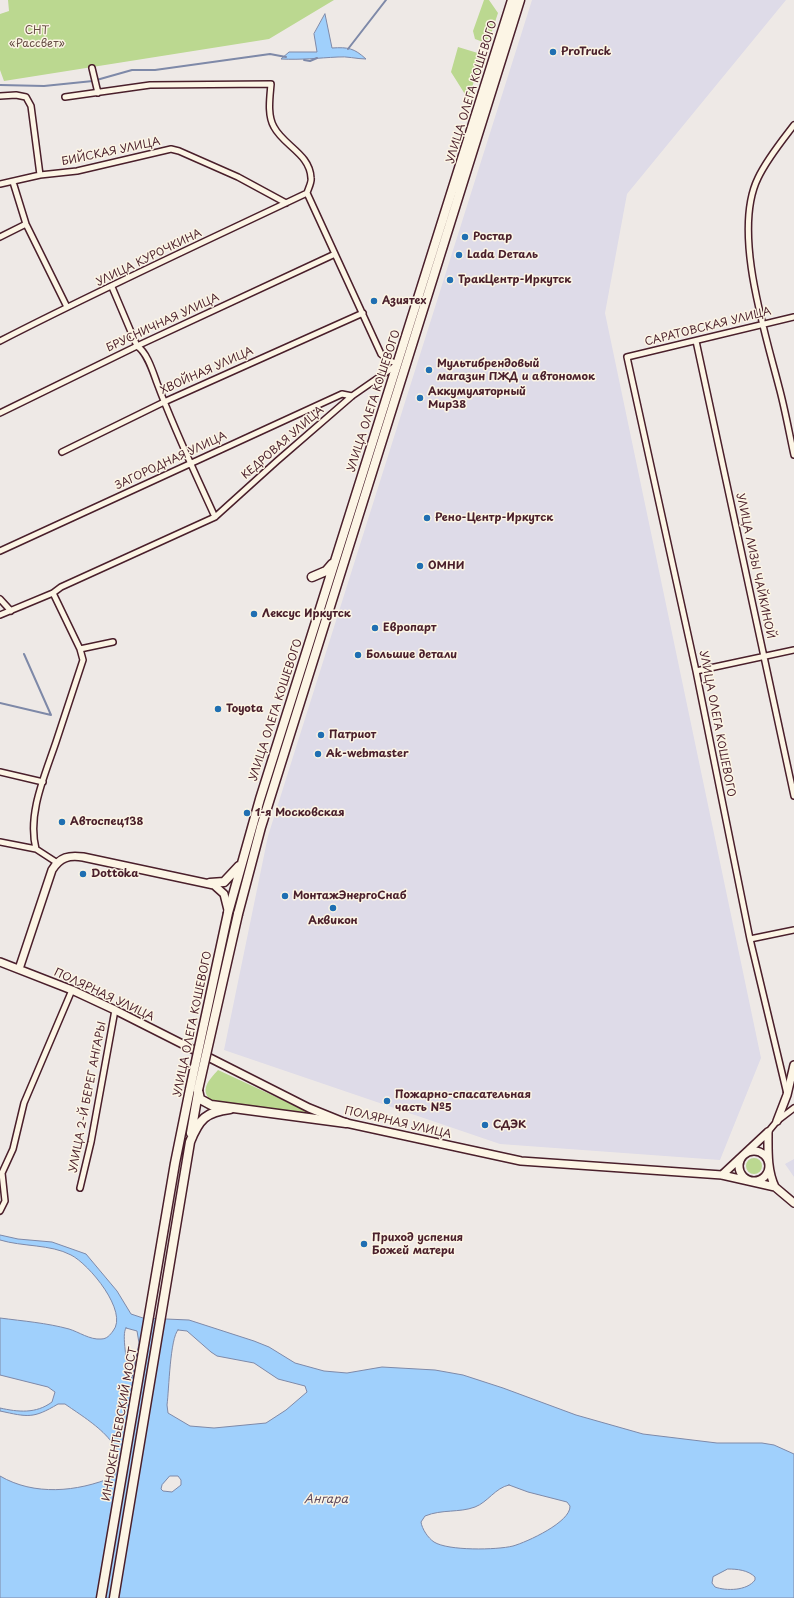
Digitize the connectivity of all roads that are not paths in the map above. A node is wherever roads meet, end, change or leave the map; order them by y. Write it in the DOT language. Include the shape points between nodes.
graph roads {
  1 [pos="512,0"];
  2 [pos="520,0"];
  3 [pos="510,19"];
  4 [pos="92,68"];
  5 [pos="98,93"];
  6 [pos="0,96"];
  7 [pos="65,97"];
  8 [pos="794,125"];
  9 [pos="40,175"];
  10 [pos="12,182"];
  11 [pos="0,184"];
  12 [pos="307,193"];
  13 [pos="286,203"];
  14 [pos="26,224"];
  15 [pos="0,237"];
  16 [pos="335,254"];
  17 [pos="112,287"];
  18 [pos="67,307"];
  19 [pos="363,313"];
  20 [pos="794,317"];
  21 [pos="763,324"];
  22 [pos="0,341"];
  23 [pos="696,341"];
  24 [pos="137,346"];
  25 [pos="627,357"];
  26 [pos="398,364"];
  27 [pos="352,396"];
  28 [pos="164,402"];
  29 [pos="0,413"];
  30 [pos="62,452"];
  31 [pos="794,455"];
  32 [pos="190,462"];
  33 [pos="215,517"];
  34 [pos="0,550"];
  35 [pos="338,552"];
  36 [pos="312,577"];
  37 [pos="53,593"];
  38 [pos="0,599"];
  39 [pos="11,611"];
  40 [pos="0,615"];
  41 [pos="113,642"];
  42 [pos="80,649"];
  43 [pos="794,650"];
  44 [pos="764,656"];
  45 [pos="696,671"];
  46 [pos="0,772"];
  47 [pos="43,782"];
  48 [pos="794,796"];
  49 [pos="0,842"];
  50 [pos="36,849"];
  51 [pos="56,862"];
  52 [pos="242,862"];
  53 [pos="210,883"];
  54 [pos="228,913"];
  55 [pos="794,930"];
  56 [pos="750,939"];
  57 [pos="0,962"];
  58 [pos="19,969"];
  59 [pos="72,990"];
  60 [pos="115,1010"];
  61 [pos="794,1065"];
  62 [pos="194,1090"];
  63 [pos="787,1095"];
  64 [pos="794,1108"];
  65 [pos="230,1109"];
  66 [pos="777,1121"];
  67 [pos="346,1123"];
  68 [pos="768,1132"];
  69 [pos="745,1154"];
  70 [pos="185,1163"];
  71 [pos="769,1165"];
  72 [pos="1,1175"];
  73 [pos="722,1175"];
  74 [pos="748,1180"];
  75 [pos="775,1187"];
  76 [pos="80,1188"];
  77 [pos="794,1202"];
  78 [pos="0,1211"];
  79 [pos="160,1254"];
  80 [pos="101,1598"];
  81 [pos="114,1598"];
  1 -- 3 [label="main road, УЛИЦА ОЛЕГА КОШЕВОГО"];
  2 -- 3 [label="main road, УЛИЦА ОЛЕГА КОШЕВОГО"];
  3 -- 26 [label="main road, УЛИЦА ОЛЕГА КОШЕВОГО"];
  3 -- 62 [label="main road, УЛИЦА ОЛЕГА КОШЕВОГО, bridge" via="261,827"];
  4 -- 5 [label="street"];
  5 -- 7 [label="street"];
  5 -- 12 [label="street" via="150,85 271,84 269,104 273,126 288,145 305,158 312,179"];
  6 -- 9 [label="street" via="26,97 31,106"];
  8 -- 21 [label="street" via="774,151 758,179 751,202 749,245"];
  9 -- 10 [label="street, БИЙСКАЯ УЛИЦА"];
  9 -- 13 [label="street, БИЙСКАЯ УЛИЦА" via="77,171 171,150 179,151 238,177"];
  10 -- 11 [label="street, БИЙСКАЯ УЛИЦА"];
  10 -- 14 [label="street"];
  12 -- 13 [label="street, УЛИЦА КУРОЧКИНА"];
  12 -- 16 [label="street"];
  13 -- 17 [label="street, УЛИЦА КУРОЧКИНА"];
  14 -- 15 [label="street"];
  14 -- 18 [label="street"];
  16 -- 19 [label="street"];
  16 -- 24 [label="street, БРУСНИЧНАЯ УЛИЦА"];
  17 -- 18 [label="street, УЛИЦА КУРОЧКИНА"];
  17 -- 24 [label="street"];
  18 -- 22 [label="street, УЛИЦА КУРОЧКИНА"];
  19 -- 26 [label="street" via="381,354"];
  19 -- 28 [label="street, ХВОЙНАЯ УЛИЦА"];
  20 -- 21 [label="street, САРАТОВСКАЯ УЛИЦА"];
  21 -- 23 [label="street, САРАТОВСКАЯ УЛИЦА"];
  21 -- 31 [label="street"];
  23 -- 25 [label="street, САРАТОВСКАЯ УЛИЦА"];
  23 -- 44 [label="street, УЛИЦА ЛИЗЫ ЧАЙКИНОЙ"];
  24 -- 28 [label="street" via="142,350"];
  24 -- 29 [label="street, БРУСНИЧНАЯ УЛИЦА"];
  25 -- 45 [label="street, УЛИЦА ОЛЕГА КОШЕВОГО"];
  26 -- 27 [label="street, КЕДРОВАЯ УЛИЦА"];
  26 -- 35 [label="main road, УЛИЦА ОЛЕГА КОШЕВОГО"];
  27 -- 32 [label="street, ЗАГОРОДНАЯ УЛИЦА" via="342,394"];
  27 -- 33 [label="street, КЕДРОВАЯ УЛИЦА"];
  28 -- 30 [label="street, ХВОЙНАЯ УЛИЦА"];
  28 -- 32 [label="street"];
  32 -- 33 [label="street"];
  32 -- 34 [label="street, ЗАГОРОДНАЯ УЛИЦА"];
  33 -- 37 [label="street, КЕДРОВАЯ УЛИЦА" via="61,587"];
  35 -- 36 [label="main road" via="326,571"];
  35 -- 52 [label="main road, УЛИЦА ОЛЕГА КОШЕВОГО"];
  37 -- 39 [label="street, КЕДРОВАЯ УЛИЦА"];
  37 -- 42 [label="street"];
  38 -- 39 [label="street"];
  39 -- 40 [label="street, КЕДРОВАЯ УЛИЦА"];
  41 -- 42 [label="street"];
  42 -- 47 [label="street" via="83,660"];
  43 -- 44 [label="street"];
  44 -- 45 [label="street"];
  44 -- 48 [label="street, УЛИЦА ЛИЗЫ ЧАЙКИНОЙ"];
  45 -- 56 [label="street, УЛИЦА ОЛЕГА КОШЕВОГО"];
  46 -- 47 [label="street"];
  47 -- 50 [label="street" via="32,836"];
  49 -- 50 [label="street"];
  50 -- 51 [label="street"];
  51 -- 53 [label="main road" via="69,856 78,856"];
  51 -- 58 [label="main road"];
  52 -- 53 [label="main road" via="228,879 220,883"];
  52 -- 54 [label="main road, УЛИЦА ОЛЕГА КОШЕВОГО"];
  53 -- 54 [label="main road" via="224,894"];
  54 -- 62 [label="main road, УЛИЦА ОЛЕГА КОШЕВОГО, bridge"];
  55 -- 56 [label="street"];
  56 -- 63 [label="street, УЛИЦА ОЛЕГА КОШЕВОГО"];
  57 -- 58 [label="main road, ПОЛЯРНАЯ УЛИЦА"];
  58 -- 59 [label="main road, ПОЛЯРНАЯ УЛИЦА"];
  59 -- 60 [label="main road, ПОЛЯРНАЯ УЛИЦА"];
  59 -- 72 [label="street" via="24,1103 13,1149"];
  60 -- 67 [label="main road, ПОЛЯРНАЯ УЛИЦА" via="309,1108"];
  60 -- 76 [label="street, УЛИЦА 2-Й БЕРЕГ АНГАРЫ"];
  61 -- 63 [label="main road"];
  62 -- 65 [label="main road" via="205,1103"];
  62 -- 70 [label="main road, УЛИЦА ОЛЕГА КОШЕВОГО"];
  62 -- 79 [label="main road, УЛИЦА ОЛЕГА КОШЕВОГО"];
  63 -- 66 [label="main road"];
  64 -- 66 [label="street"];
  65 -- 67 [label="main road"];
  65 -- 70 [label="main road" via="212,1112 200,1122 190,1142"];
  66 -- 68 [label="street"];
  67 -- 73 [label="main road, ПОЛЯРНАЯ УЛИЦА" via="521,1161"];
  68 -- 69 [label="main road"];
  68 -- 71 [label="main road"];
  69 -- 71 [label="main road" via="753,1151 762,1154"];
  69 -- 73 [label="main road"];
  69 -- 74 [label="main road" via="739,1162 739,1167 742,1176"];
  70 -- 81 [label="main road, ИННОКЕНТЬЕВСКИЙ МОСТ"];
  71 -- 74 [label="main road" via="764,1178"];
  71 -- 75 [label="main road"];
  72 -- 78 [label="street" via="5,1202"];
  73 -- 74 [label="main road, ПОЛЯРНАЯ УЛИЦА"];
  74 -- 75 [label="main road, ПОЛЯРНАЯ УЛИЦА"];
  75 -- 77 [label="main road, ПОЛЯРНАЯ УЛИЦА"];
  79 -- 80 [label="main road, ИННОКЕНТЬЕВСКИЙ МОСТ"];
}
